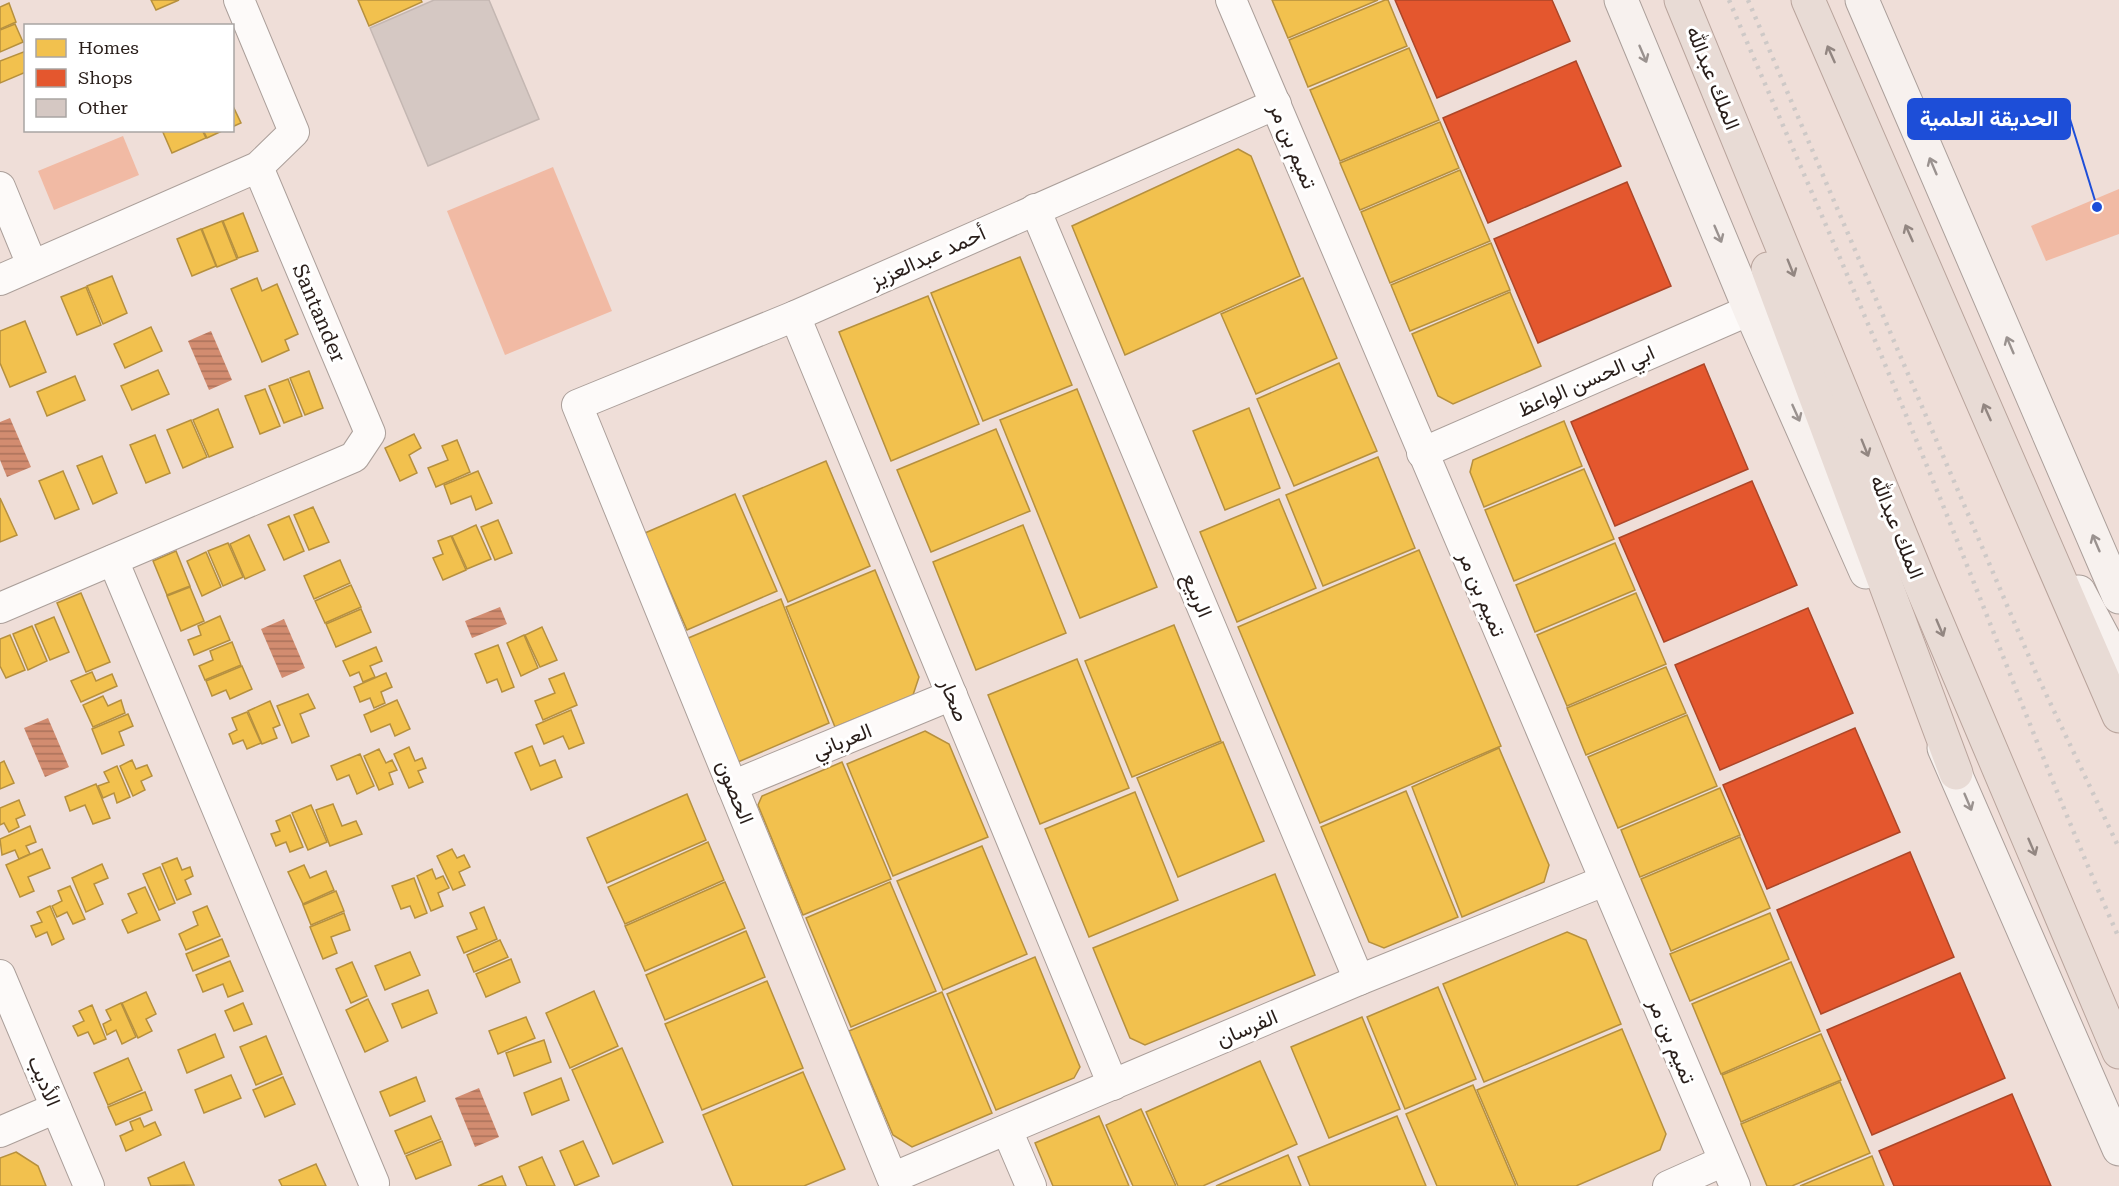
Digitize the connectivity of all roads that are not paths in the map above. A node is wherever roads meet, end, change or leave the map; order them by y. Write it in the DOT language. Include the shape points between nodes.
graph roads {
  1 [pos="239,0"];
  2 [pos="1231,0"];
  3 [pos="1621,0"];
  4 [pos="1668,0"];
  5 [pos="1681,0"];
  6 [pos="1808,0"];
  7 [pos="1862,0"];
  8 [pos="1276,104"];
  9 [pos="258,167"];
  10 [pos="0,187"];
  11 [pos="1035,210"];
  12 [pos="32,265"];
  13 [pos="0,280"];
  14 [pos="1750,310"];
  15 [pos="795,315"];
  16 [pos="578,405"];
  17 [pos="2000,441"];
  18 [pos="1422,453"];
  19 [pos="113,560"];
  20 [pos="2119,597"];
  21 [pos="0,608"];
  22 [pos="2119,667"];
  23 [pos="952,695"];
  24 [pos="2119,716"];
  25 [pos="1956,773"];
  26 [pos="732,786"];
  27 [pos="1604,881"];
  28 [pos="0,975"];
  29 [pos="1359,980"];
  30 [pos="2119,1052"];
  31 [pos="1113,1085"];
  32 [pos="56,1108"];
  33 [pos="1007,1130"];
  34 [pos="0,1132"];
  35 [pos="2119,1149"];
  36 [pos="1730,1174"];
  37 [pos="892,1178"];
  38 [pos="374,1183"];
  39 [pos="90,1186"];
  40 [pos="1031,1186"];
  41 [pos="1668,1186"];
  1 -- 9 [label="street" via="294,132"];
  2 -- 8 [label="street, تميم بن مر"];
  3 -- 14 [label="main road, one-way"];
  4 -- 25 [label="highway"];
  5 -- 30 [label="highway, الملك عبدالله, one-way"];
  17 -- 6 [label="highway, one-way"];
  20 -- 7 [label="main road, one-way"];
  8 -- 11 [label="street, أحمد عبدالعزيز"];
  8 -- 18 [label="street, تميم بن مر"];
  9 -- 12 [label="street"];
  9 -- 19 [label="street, Santander" via="370,434 354,457"];
  10 -- 12 [label="street"];
  11 -- 15 [label="street, أحمد عبدالعزيز"];
  11 -- 29 [label="street, الربيع"];
  12 -- 13 [label="street"];
  14 -- 18 [label="street, ابي الحسن الواعظ"];
  14 -- 25 [label="main road, one-way"];
  15 -- 16 [label="street, أحمد عبدالعزيز"];
  15 -- 23 [label="street, صحار"];
  16 -- 26 [label="street, الحصون"];
  17 -- 22 [label="main road"];
  17 -- 24 [label="highway"];
  18 -- 27 [label="street, تميم بن مر"];
  19 -- 21 [label="street"];
  19 -- 38 [label="street"];
  23 -- 26 [label="street, العرباني"];
  23 -- 31 [label="street, صحار"];
  25 -- 35 [label="main road, one-way"];
  26 -- 37 [label="street, الحصون"];
  27 -- 29 [label="street, الفرسان"];
  27 -- 36 [label="street, تميم بن مر"];
  28 -- 32 [label="street, الأديب"];
  29 -- 31 [label="street, الفرسان"];
  31 -- 33 [label="street, الفرسان"];
  32 -- 34 [label="street"];
  32 -- 39 [label="street, الأديب"];
  33 -- 37 [label="street, الفرسان"];
  33 -- 40 [label="street"];
  36 -- 41 [label="street"];
}
